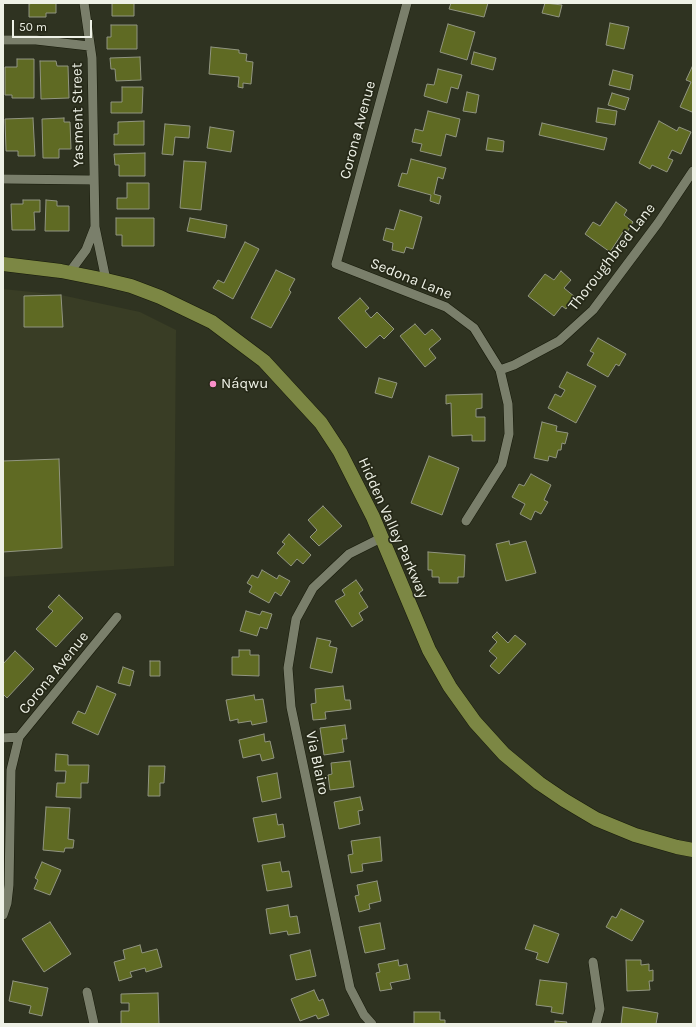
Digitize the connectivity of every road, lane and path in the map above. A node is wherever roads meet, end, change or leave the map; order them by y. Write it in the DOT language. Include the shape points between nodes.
graph roads {
  1 [pos="84,3"];
  2 [pos="407,3"];
  3 [pos="3,40"];
  4 [pos="89,46"];
  5 [pos="693,171"];
  6 [pos="3,179"];
  7 [pos="93,180"];
  8 [pos="95,228"];
  9 [pos="3,264"];
  10 [pos="336,264"];
  11 [pos="69,273"];
  12 [pos="106,280"];
  13 [pos="500,370"];
  14 [pos="466,521"];
  15 [pos="381,538"];
  16 [pos="118,617"];
  17 [pos="19,736"];
  18 [pos="3,738"];
  19 [pos="693,850"];
  20 [pos="3,915"];
  21 [pos="593,962"];
  22 [pos="87,992"];
  23 [pos="94,1024"];
  24 [pos="372,1024"];
  25 [pos="596,1024"];
  1 -- 4 [label="street, Yasment Street"];
  2 -- 10 [label="street, Corona Avenue"];
  3 -- 4 [label="street" via="36,40"];
  4 -- 7 [label="street, Yasment Street" via="92,58"];
  5 -- 13 [label="street, Thoroughbred Lane" via="593,310 559,342"];
  6 -- 7 [label="street"];
  7 -- 8 [label="street, Yasment Street"];
  8 -- 11 [label="street, Yasment Street" via="86,250"];
  8 -- 12 [label="street, Yasment Street"];
  9 -- 11 [label="main road, Hidden Valley Parkway"];
  10 -- 13 [label="street, Sedona Lane" via="446,307 474,328"];
  11 -- 12 [label="main road, Hidden Valley Parkway"];
  12 -- 15 [label="main road, Hidden Valley Parkway" via="160,297 212,322 264,361 321,423 344,459"];
  13 -- 14 [label="street, Sedona Lane" via="508,404 509,434 502,464"];
  15 -- 19 [label="main road, Hidden Valley Parkway" via="411,612 443,675 475,722 504,754 545,788 596,819 635,835"];
  15 -- 24 [label="street, Via Blairo" via="349,554 313,588 296,620 288,668 291,707 350,988"];
  16 -- 17 [label="street, Corona Avenue"];
  17 -- 18 [label="street"];
  17 -- 20 [label="street, Corona Avenue" via="11,770 9,885"];
  21 -- 25 [label="street" via="600,1009"];
  22 -- 23 [label="street"];
}
